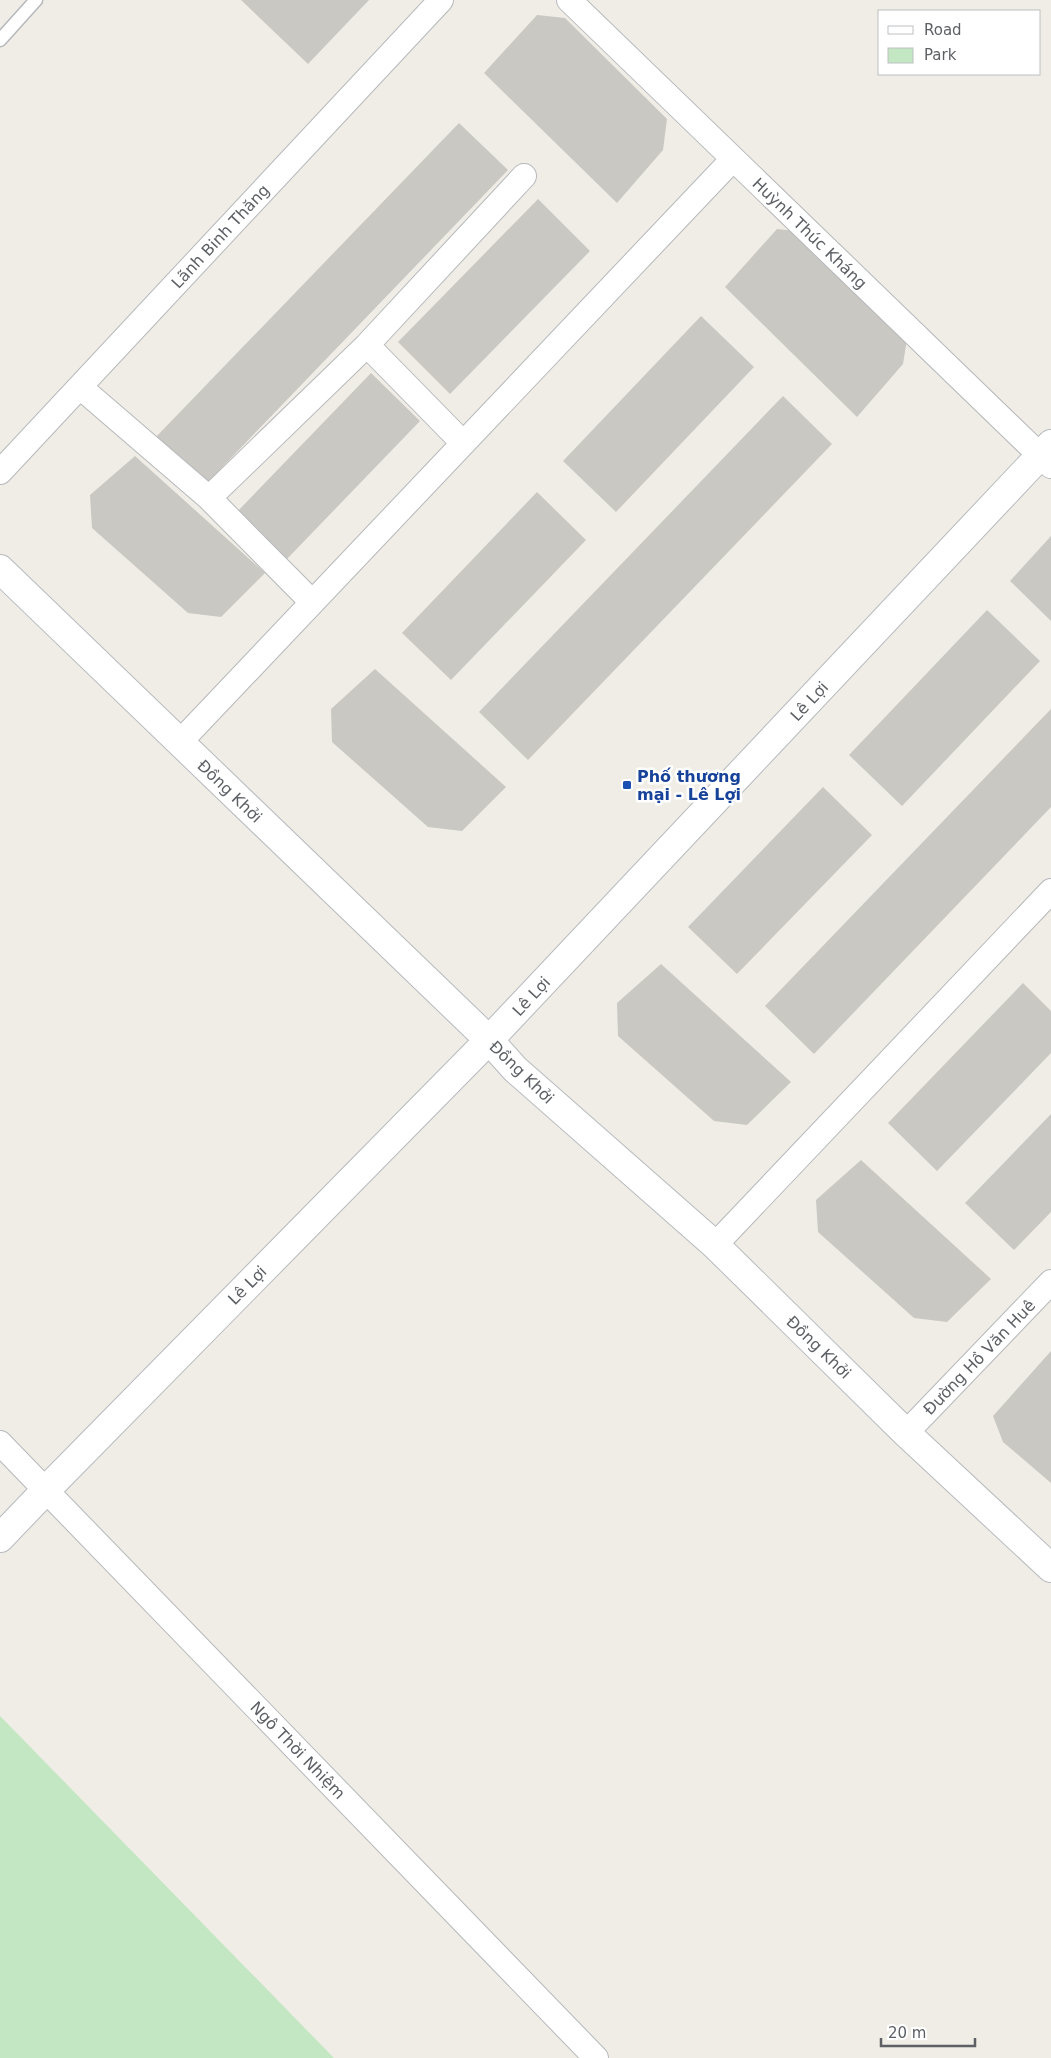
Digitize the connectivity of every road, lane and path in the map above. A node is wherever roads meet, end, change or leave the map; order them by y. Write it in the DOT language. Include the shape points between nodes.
graph roads {
  1 [pos="36,0"];
  2 [pos="441,0"];
  3 [pos="569,0"];
  4 [pos="0,40"];
  5 [pos="733,159"];
  6 [pos="524,176"];
  7 [pos="367,345"];
  8 [pos="80,386"];
  9 [pos="464,442"];
  10 [pos="1047,455"];
  11 [pos="0,472"];
  12 [pos="209,498"];
  13 [pos="0,569"];
  14 [pos="312,602"];
  15 [pos="180,742"];
  16 [pos="1051,891"];
  17 [pos="489,1040"];
  18 [pos="715,1246"];
  19 [pos="1047,1293"];
  20 [pos="906,1433"];
  21 [pos="0,1442"];
  22 [pos="46,1490"];
  23 [pos="0,1538"];
  24 [pos="1051,1568"];
  25 [pos="596,2058"];
  1 -- 4 [label="lane"];
  2 -- 8 [label="street, Lãnh Binh Thăng"];
  3 -- 5 [label="street, Huỳnh Thúc Kháng"];
  5 -- 9 [label="street"];
  5 -- 10 [label="street, Huỳnh Thúc Kháng"];
  6 -- 7 [label="street"];
  7 -- 9 [label="street"];
  7 -- 12 [label="street"];
  8 -- 11 [label="street, Lãnh Binh Thăng"];
  8 -- 12 [label="street"];
  9 -- 14 [label="street"];
  10 -- 17 [label="main road, Lê Lợi"];
  12 -- 14 [label="street"];
  13 -- 15 [label="main road, Đồng Khởi"];
  14 -- 15 [label="street"];
  15 -- 17 [label="main road, Đồng Khởi"];
  16 -- 18 [label="street"];
  17 -- 18 [label="main road, Đồng Khởi" via="515,1068"];
  17 -- 22 [label="main road, Lê Lợi"];
  18 -- 20 [label="main road, Đồng Khởi"];
  19 -- 20 [label="street, Đường Hồ Văn Huê"];
  20 -- 24 [label="main road, Đồng Khởi"];
  21 -- 22 [label="street, Ngô Thời Nhiệm"];
  22 -- 23 [label="main road, Lê Lợi"];
  22 -- 25 [label="street, Ngô Thời Nhiệm"];
}
